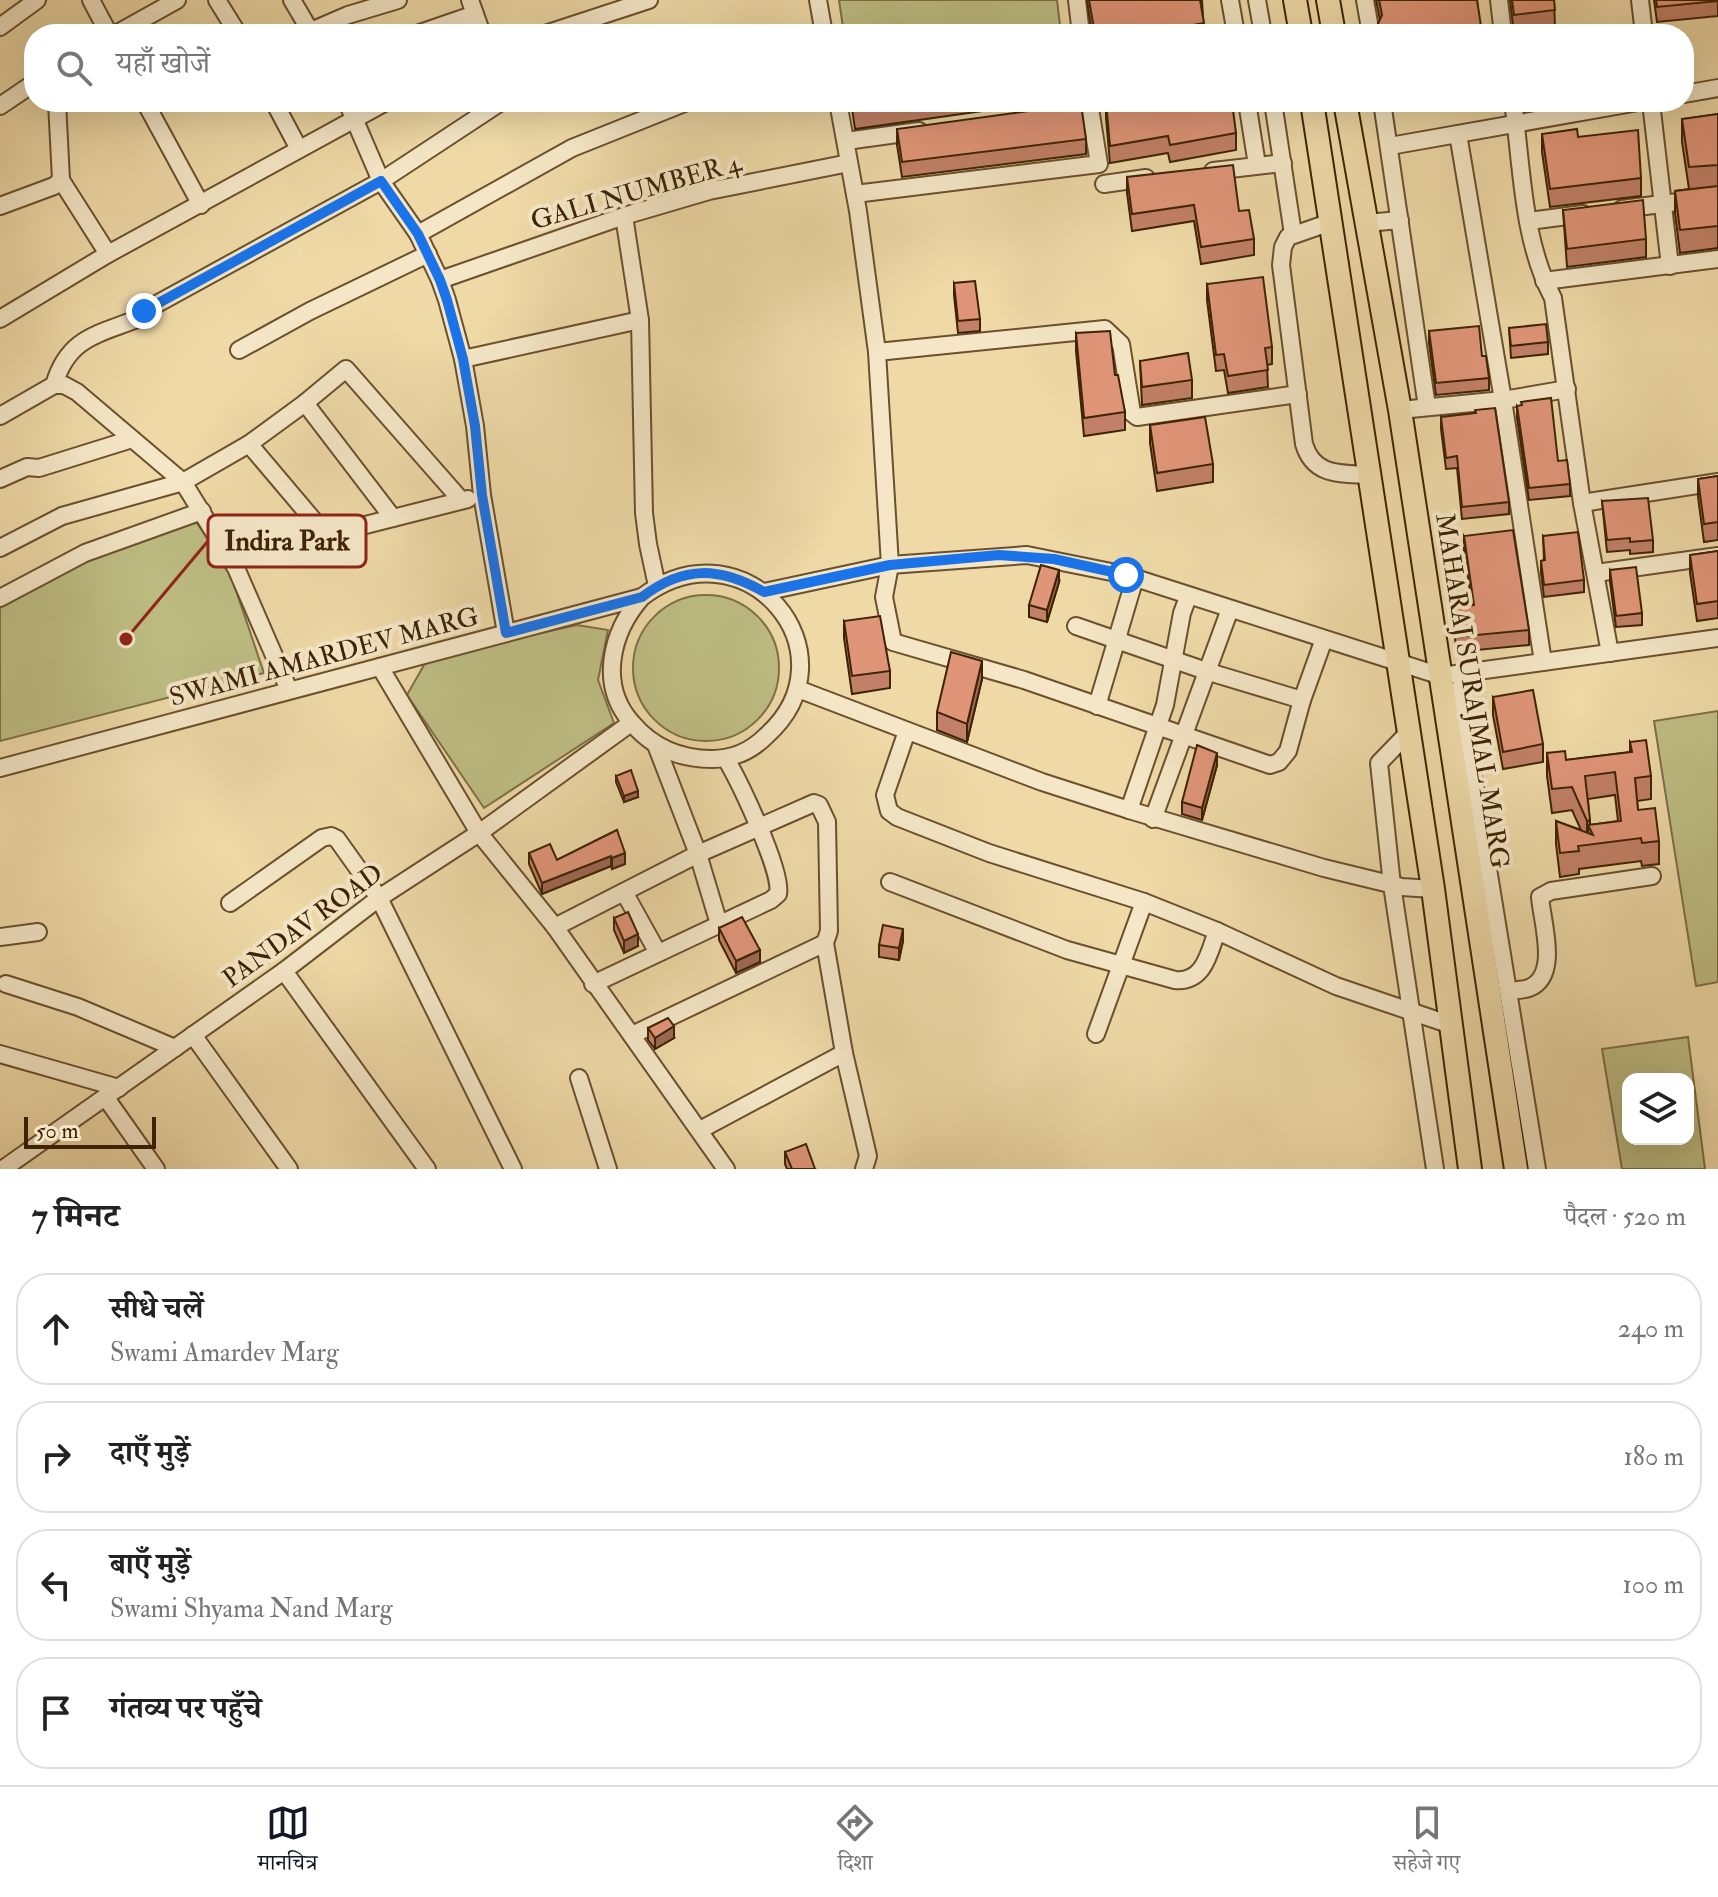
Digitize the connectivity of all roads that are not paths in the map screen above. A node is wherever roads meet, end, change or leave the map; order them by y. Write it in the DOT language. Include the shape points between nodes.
graph roads {
  1 [pos="37,0"];
  2 [pos="91,0"];
  3 [pos="177,0"];
  4 [pos="217,0"];
  5 [pos="292,0"];
  6 [pos="398,0"];
  7 [pos="649,0"];
  8 [pos="818,0"];
  9 [pos="1077,0"];
  10 [pos="1230,0"];
  11 [pos="1257,0"];
  12 [pos="1295,0"];
  13 [pos="1328,0"];
  14 [pos="1365,0"];
  15 [pos="1499,0"];
  16 [pos="1640,0"];
  17 [pos="472,7"];
  18 [pos="104,24"];
  19 [pos="134,24"];
  20 [pos="232,24"];
  21 [pos="306,24"];
  22 [pos="328,24"];
  23 [pos="437,24"];
  24 [pos="576,24"];
  25 [pos="822,24"];
  26 [pos="1080,24"];
  27 [pos="1234,24"];
  28 [pos="1261,24"];
  29 [pos="1299,24"];
  30 [pos="1332,24"];
  31 [pos="1369,24"];
  32 [pos="1502,24"];
  33 [pos="1643,24"];
  34 [pos="0,27"];
  35 [pos="1718,88"];
  36 [pos="24,90"];
  37 [pos="1694,92"];
  38 [pos="0,106"];
  39 [pos="58,112"];
  40 [pos="150,112"];
  41 [pos="279,112"];
  42 [pos="348,112"];
  43 [pos="352,112"];
  44 [pos="486,112"];
  45 [pos="662,112"];
  46 [pos="840,112"];
  47 [pos="1086,112"];
  48 [pos="1249,112"];
  49 [pos="1275,112"];
  50 [pos="1314,112"];
  51 [pos="1347,112"];
  52 [pos="1384,112"];
  53 [pos="1514,112"];
  54 [pos="1577,112"];
  55 [pos="1652,112"];
  56 [pos="1516,122"];
  57 [pos="937,128"];
  58 [pos="1458,134"];
  59 [pos="846,141"];
  60 [pos="1390,146"];
  61 [pos="299,149"];
  62 [pos="849,163"];
  63 [pos="1283,163"];
  64 [pos="1257,165"];
  65 [pos="1196,173"];
  66 [pos="1165,176"];
  67 [pos="61,180"];
  68 [pos="381,181"];
  69 [pos="1104,184"];
  70 [pos="855,194"];
  71 [pos="1718,197"];
  72 [pos="1662,204"];
  73 [pos="201,205"];
  74 [pos="0,206"];
  75 [pos="624,216"];
  76 [pos="1400,220"];
  77 [pos="1529,221"];
  78 [pos="1331,222"];
  79 [pos="1366,223"];
  80 [pos="418,234"];
  81 [pos="1293,234"];
  82 [pos="108,254"];
  83 [pos="428,254"];
  84 [pos="1718,259"];
  85 [pos="1670,266"];
  86 [pos="440,280"];
  87 [pos="1544,281"];
  88 [pos="0,319"];
  89 [pos="640,320"];
  90 [pos="239,350"];
  91 [pos="877,352"];
  92 [pos="463,359"];
  93 [pos="54,385"];
  94 [pos="1567,389"];
  95 [pos="1298,394"];
  96 [pos="1503,400"];
  97 [pos="305,403"];
  98 [pos="1427,407"];
  99 [pos="1400,410"];
  100 [pos="0,416"];
  101 [pos="132,439"];
  102 [pos="249,444"];
  103 [pos="1370,475"];
  104 [pos="0,479"];
  105 [pos="183,482"];
  106 [pos="1718,482"];
  107 [pos="482,495"];
  108 [pos="461,500"];
  109 [pos="1582,503"];
  110 [pos="202,511"];
  111 [pos="393,518"];
  112 [pos="0,548"];
  113 [pos="1718,556"];
  114 [pos="890,565"];
  115 [pos="1596,573"];
  116 [pos="1135,578"];
  117 [pos="657,586"];
  118 [pos="764,592"];
  119 [pos="642,597"];
  120 [pos="1188,597"];
  121 [pos="0,598"];
  122 [pos="1230,609"];
  123 [pos="1076,626"];
  124 [pos="506,633"];
  125 [pos="1718,638"];
  126 [pos="1324,639"];
  127 [pos="1116,640"];
  128 [pos="1610,653"];
  129 [pos="1174,660"];
  130 [pos="1399,662"];
  131 [pos="1543,662"];
  132 [pos="380,667"];
  133 [pos="1209,672"];
  134 [pos="1466,673"];
  135 [pos="1441,676"];
  136 [pos="798,689"];
  137 [pos="289,690"];
  138 [pos="1302,700"];
  139 [pos="1097,706"];
  140 [pos="631,723"];
  141 [pos="1157,728"];
  142 [pos="907,731"];
  143 [pos="1409,732"];
  144 [pos="1184,737"];
  145 [pos="656,745"];
  146 [pos="726,759"];
  147 [pos="0,768"];
  148 [pos="1129,810"];
  149 [pos="1153,819"];
  150 [pos="758,826"];
  151 [pos="479,833"];
  152 [pos="698,854"];
  153 [pos="1652,876"];
  154 [pos="890,882"];
  155 [pos="1392,885"];
  156 [pos="1433,889"];
  157 [pos="624,892"];
  158 [pos="379,898"];
  159 [pos="1144,902"];
  160 [pos="230,903"];
  161 [pos="719,924"];
  162 [pos="555,927"];
  163 [pos="1217,931"];
  164 [pos="38,932"];
  165 [pos="0,937"];
  166 [pos="825,943"];
  167 [pos="658,953"];
  168 [pos="1122,967"];
  169 [pos="284,971"];
  170 [pos="6,984"];
  171 [pos="593,984"];
  172 [pos="1510,991"];
  173 [pos="1409,1012"];
  174 [pos="1451,1025"];
  175 [pos="1096,1034"];
  176 [pos="193,1035"];
  177 [pos="632,1035"];
  178 [pos="175,1048"];
  179 [pos="844,1053"];
  180 [pos="0,1054"];
  181 [pos="579,1078"];
  182 [pos="113,1093"];
  183 [pos="700,1130"];
  184 [pos="10,1167"];
  185 [pos="156,1169"];
  186 [pos="289,1169"];
  187 [pos="427,1169"];
  188 [pos="513,1169"];
  189 [pos="608,1169"];
  190 [pos="726,1169"];
  191 [pos="864,1169"];
  192 [pos="1435,1169"];
  193 [pos="1470,1169"];
  194 [pos="1516,1169"];
  195 [pos="1537,1169"];
  1 -- 34 [label="street"];
  2 -- 18 [label="street"];
  3 -- 19 [label="street"];
  4 -- 20 [label="street"];
  5 -- 21 [label="street"];
  6 -- 22 [label="street"];
  7 -- 24 [label="street"];
  8 -- 25 [label="street"];
  9 -- 26 [label="street"];
  10 -- 27 [label="street"];
  11 -- 28 [label="street"];
  12 -- 29 [label="main road"];
  13 -- 30 [label="main road"];
  14 -- 31 [label="street"];
  15 -- 32 [label="street"];
  16 -- 33 [label="street"];
  17 -- 23 [label="street"];
  35 -- 37 [label="street"];
  36 -- 38 [label="street"];
  39 -- 67 [label="street"];
  40 -- 73 [label="street"];
  41 -- 61 [label="street"];
  42 -- 61 [label="street"];
  43 -- 68 [label="street"];
  44 -- 68 [label="street"];
  45 -- 80 [label="street" via="572,148"];
  46 -- 59 [label="street"];
  47 -- 70 [label="street" via="1099,164"];
  48 -- 64 [label="street"];
  49 -- 63 [label="street"];
  50 -- 78 [label="main road"];
  51 -- 79 [label="main road, MAHARAJ SURAJMAL MARG"];
  52 -- 60 [label="street"];
  53 -- 56 [label="street"];
  54 -- 56 [label="street"];
  55 -- 72 [label="street"];
  56 -- 58 [label="street"];
  56 -- 77 [label="street"];
  57 -- 59 [label="street"];
  58 -- 60 [label="street"];
  58 -- 96 [label="street"];
  59 -- 62 [label="street"];
  60 -- 76 [label="street"];
  61 -- 73 [label="street"];
  62 -- 70 [label="street"];
  62 -- 75 [label="street, GALI NUMBER 4" via="709,191"];
  63 -- 64 [label="street"];
  63 -- 81 [label="street"];
  64 -- 65 [label="street"];
  66 -- 69 [label="street"];
  67 -- 74 [label="street"];
  67 -- 82 [label="street"];
  68 -- 80 [label="street"];
  68 -- 93 [label="street" via="137,319 81,343 61,363"];
  70 -- 91 [label="street"];
  71 -- 72 [label="street"];
  72 -- 77 [label="street"];
  72 -- 85 [label="street"];
  73 -- 82 [label="street"];
  75 -- 86 [label="street, GALI NUMBER 4"];
  75 -- 89 [label="street"];
  76 -- 79 [label="street"];
  76 -- 98 [label="street"];
  77 -- 87 [label="street"];
  78 -- 81 [label="street"];
  78 -- 103 [label="main road"];
  79 -- 99 [label="main road, MAHARAJ SURAJMAL MARG"];
  80 -- 83 [label="street"];
  81 -- 95 [label="street" via="1283,247 1281,265"];
  82 -- 88 [label="street"];
  83 -- 86 [label="street"];
  83 -- 90 [label="street"];
  84 -- 85 [label="street"];
  85 -- 87 [label="street"];
  86 -- 92 [label="street"];
  87 -- 94 [label="street" via="1553,298"];
  89 -- 92 [label="street"];
  89 -- 117 [label="street" via="644,513"];
  91 -- 95 [label="street" via="1105,329 1121,344 1132,413 1137,417"];
  91 -- 114 [label="street"];
  92 -- 107 [label="street"];
  93 -- 100 [label="street"];
  93 -- 101 [label="street" via="77,392"];
  94 -- 96 [label="street"];
  94 -- 109 [label="street"];
  95 -- 103 [label="street" via="1308,458 1328,471"];
  96 -- 98 [label="street"];
  96 -- 131 [label="street"];
  97 -- 102 [label="street"];
  97 -- 108 [label="street" via="346,369"];
  97 -- 111 [label="street"];
  98 -- 99 [label="street"];
  99 -- 135 [label="main road, MAHARAJ SURAJMAL MARG"];
  101 -- 104 [label="street"];
  101 -- 105 [label="street"];
  102 -- 105 [label="street"];
  102 -- 111 [label="street" via="326,535"];
  103 -- 130 [label="main road"];
  105 -- 110 [label="street"];
  105 -- 112 [label="street" via="62,516"];
  106 -- 109 [label="street"];
  107 -- 108 [label="street"];
  107 -- 124 [label="street"];
  108 -- 111 [label="street"];
  109 -- 115 [label="street"];
  110 -- 121 [label="street" via="85,553"];
  110 -- 137 [label="street" via="236,568"];
  113 -- 115 [label="street"];
  114 -- 116 [label="street" via="1027,555"];
  114 -- 118 [label="street"];
  114 -- 139 [label="street" via="884,597 893,642"];
  115 -- 128 [label="street"];
  116 -- 120 [label="street"];
  116 -- 127 [label="street"];
  117 -- 118 [label="street, SWAMI AMARDEV MARG" via="692,573 721,573"];
  117 -- 119 [label="street, SWAMI AMARDEV MARG"];
  118 -- 136 [label="street" via="795,637"];
  119 -- 124 [label="street, SWAMI AMARDEV MARG"];
  119 -- 140 [label="street" via="622,624 612,661 619,702"];
  120 -- 122 [label="street"];
  120 -- 129 [label="street"];
  122 -- 126 [label="street"];
  122 -- 133 [label="street"];
  123 -- 127 [label="street"];
  124 -- 132 [label="street, SWAMI AMARDEV MARG"];
  125 -- 128 [label="street"];
  126 -- 130 [label="street"];
  126 -- 138 [label="street"];
  127 -- 129 [label="street"];
  127 -- 139 [label="street"];
  128 -- 131 [label="street"];
  129 -- 133 [label="street"];
  129 -- 141 [label="street"];
  130 -- 135 [label="street"];
  130 -- 143 [label="main road"];
  131 -- 134 [label="street"];
  132 -- 137 [label="street, SWAMI AMARDEV MARG"];
  132 -- 151 [label="street"];
  133 -- 138 [label="street"];
  133 -- 144 [label="street"];
  134 -- 135 [label="street"];
  134 -- 172 [label="street" via="1459,691"];
  135 -- 194 [label="main road, MAHARAJ SURAJMAL MARG"];
  136 -- 142 [label="street"];
  136 -- 146 [label="street" via="780,724 754,748"];
  137 -- 147 [label="street, SWAMI AMARDEV MARG"];
  138 -- 144 [label="street" via="1288,751 1274,764"];
  139 -- 141 [label="street"];
  140 -- 145 [label="street"];
  140 -- 151 [label="street, PANDAV ROAD"];
  141 -- 144 [label="street"];
  141 -- 148 [label="street"];
  142 -- 148 [label="street"];
  142 -- 159 [label="street" via="885,795 889,811 897,817 989,853"];
  143 -- 155 [label="street" via="1379,763"];
  143 -- 156 [label="main road"];
  144 -- 149 [label="street"];
  145 -- 146 [label="street" via="697,759"];
  145 -- 152 [label="street"];
  146 -- 150 [label="street"];
  148 -- 149 [label="street"];
  149 -- 155 [label="street"];
  150 -- 152 [label="street"];
  150 -- 161 [label="street" via="778,894"];
  150 -- 166 [label="street" via="814,803 824,811 830,889"];
  151 -- 158 [label="street, PANDAV ROAD"];
  151 -- 162 [label="street"];
  152 -- 157 [label="street"];
  152 -- 161 [label="street"];
  153 -- 172 [label="street" via="1540,897 1544,975 1531,987"];
  154 -- 168 [label="street"];
  155 -- 156 [label="street"];
  155 -- 173 [label="street"];
  156 -- 174 [label="main road"];
  157 -- 162 [label="street"];
  157 -- 167 [label="street"];
  158 -- 160 [label="street" via="331,836"];
  158 -- 169 [label="street, PANDAV ROAD"];
  158 -- 188 [label="street"];
  159 -- 163 [label="street"];
  159 -- 168 [label="street"];
  161 -- 167 [label="street"];
  162 -- 171 [label="street"];
  163 -- 168 [label="street" via="1205,966 1191,979"];
  163 -- 173 [label="street" via="1336,986"];
  164 -- 165 [label="street"];
  166 -- 177 [label="street"];
  166 -- 179 [label="street"];
  167 -- 171 [label="street"];
  168 -- 175 [label="street"];
  169 -- 176 [label="street, PANDAV ROAD"];
  169 -- 187 [label="street"];
  170 -- 178 [label="street"];
  171 -- 177 [label="street"];
  172 -- 195 [label="street"];
  173 -- 174 [label="street"];
  173 -- 192 [label="street"];
  174 -- 193 [label="main road"];
  176 -- 178 [label="street, PANDAV ROAD"];
  176 -- 186 [label="street"];
  177 -- 183 [label="street"];
  178 -- 182 [label="street, PANDAV ROAD"];
  179 -- 183 [label="street"];
  179 -- 191 [label="street" via="868,1156"];
  180 -- 182 [label="street"];
  181 -- 189 [label="street"];
  182 -- 184 [label="street, PANDAV ROAD"];
  182 -- 185 [label="street"];
  183 -- 190 [label="street"];
}
